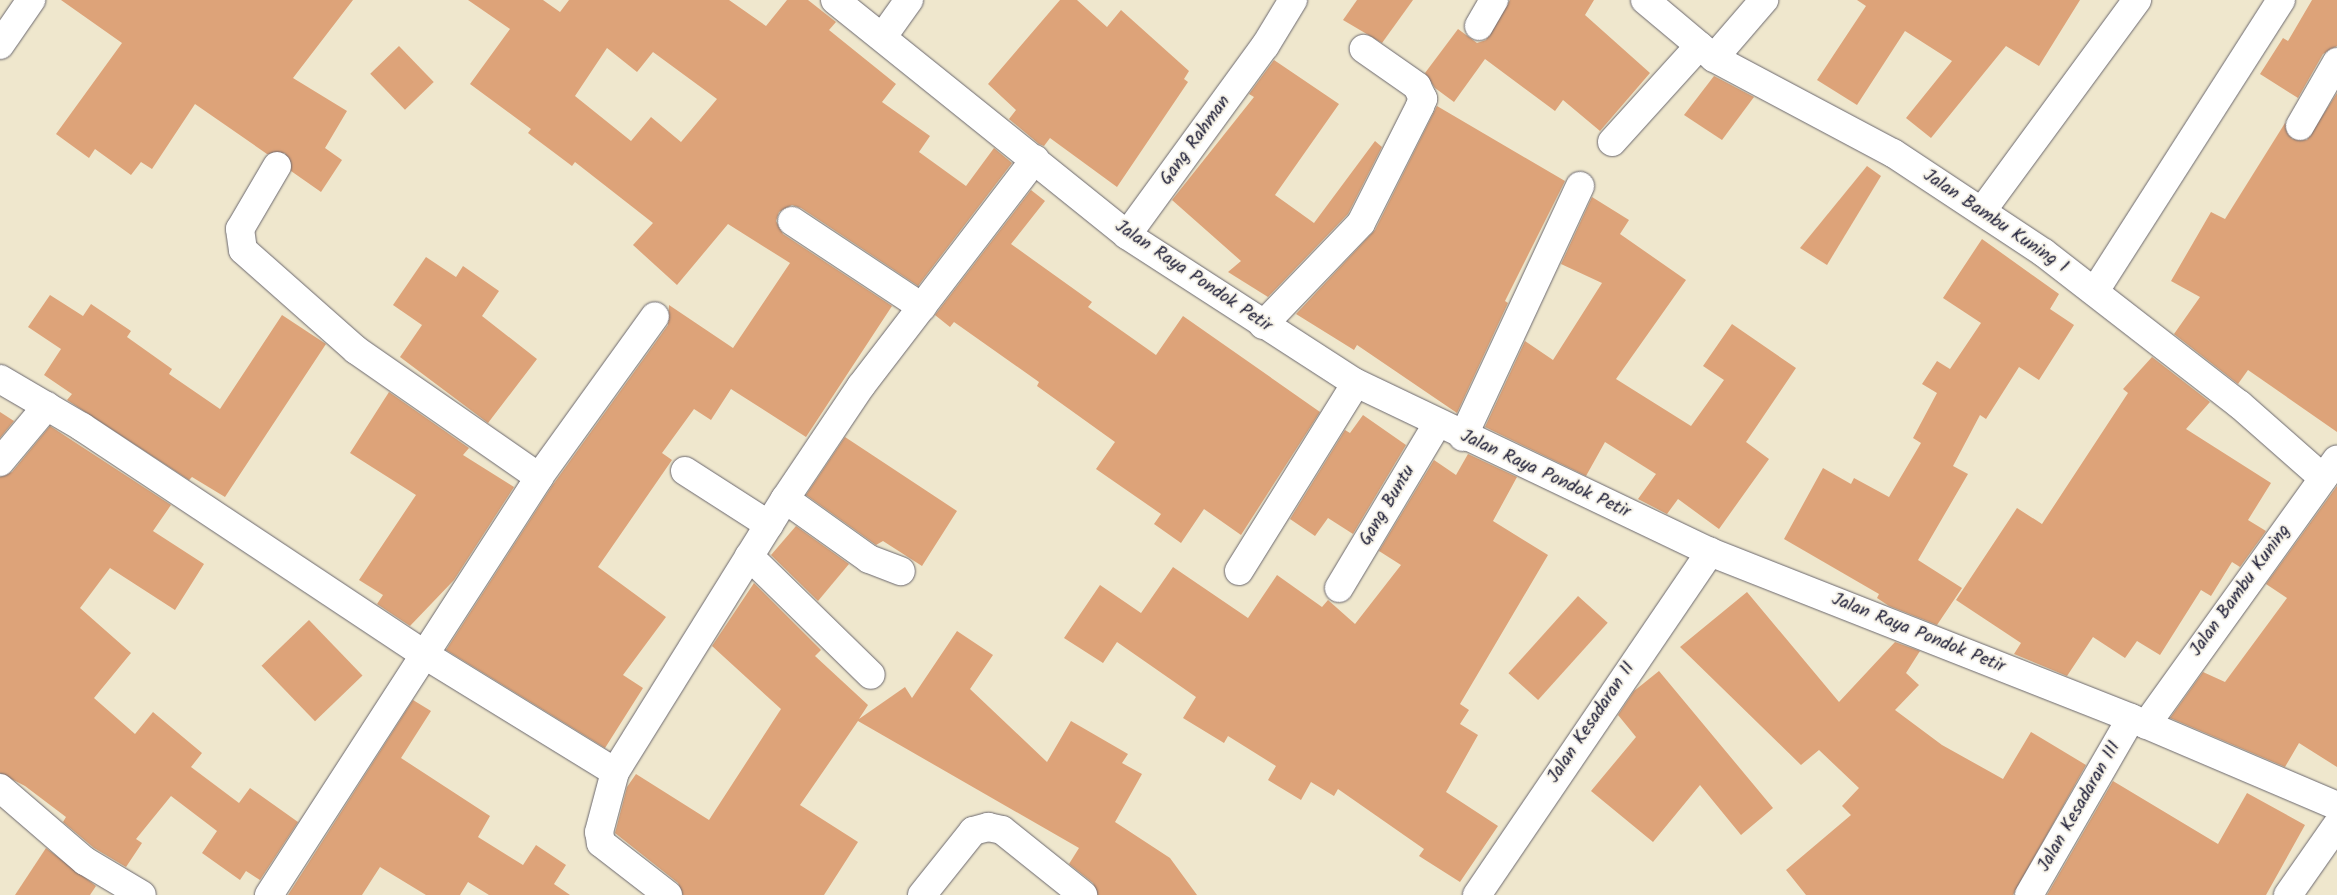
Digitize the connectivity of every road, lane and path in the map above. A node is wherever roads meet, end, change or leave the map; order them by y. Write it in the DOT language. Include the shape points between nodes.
graph roads {
  1 [pos="31,0"];
  2 [pos="835,0"];
  3 [pos="910,0"];
  4 [pos="1293,0"];
  5 [pos="1494,0"];
  6 [pos="1645,0"];
  7 [pos="1764,0"];
  8 [pos="2137,0"];
  9 [pos="2281,0"];
  10 [pos="1479,26"];
  11 [pos="884,35"];
  12 [pos="0,45"];
  13 [pos="1364,49"];
  14 [pos="1707,52"];
  15 [pos="2337,62"];
  16 [pos="2300,126"];
  17 [pos="1612,142"];
  18 [pos="1035,159"];
  19 [pos="277,166"];
  20 [pos="1580,186"];
  21 [pos="1982,211"];
  22 [pos="792,221"];
  23 [pos="1127,235"];
  24 [pos="2095,291"];
  25 [pos="922,307"];
  26 [pos="655,316"];
  27 [pos="1263,325"];
  28 [pos="0,379"];
  29 [pos="1356,383"];
  30 [pos="47,406"];
  31 [pos="1437,424"];
  32 [pos="1463,437"];
  33 [pos="0,462"];
  34 [pos="2330,468"];
  35 [pos="685,471"];
  36 [pos="539,476"];
  37 [pos="785,499"];
  38 [pos="769,525"];
  39 [pos="1710,552"];
  40 [pos="749,556"];
  41 [pos="901,571"];
  42 [pos="1238,571"];
  43 [pos="1339,588"];
  44 [pos="425,655"];
  45 [pos="871,675"];
  46 [pos="2139,722"];
  47 [pos="615,772"];
  48 [pos="0,788"];
  49 [pos="2337,806"];
  50 [pos="2337,825"];
  51 [pos="142,895"];
  52 [pos="269,895"];
  53 [pos="668,895"];
  54 [pos="922,895"];
  55 [pos="1083,895"];
  56 [pos="1477,895"];
  57 [pos="2029,895"];
  58 [pos="2288,895"];
  1 -- 12 [label="street"];
  2 -- 11 [label="street, Jalan Raya Pondok Petir"];
  3 -- 11 [label="street"];
  4 -- 23 [label="street, Gang Rahman" via="1265,46"];
  5 -- 10 [label="street"];
  6 -- 14 [label="street, Jalan Bambu Kuning 1"];
  7 -- 14 [label="street"];
  8 -- 21 [label="street"];
  9 -- 24 [label="street"];
  11 -- 18 [label="street, Jalan Raya Pondok Petir"];
  13 -- 27 [label="street" via="1417,86 1423,98 1362,223"];
  14 -- 17 [label="street"];
  14 -- 21 [label="street, Jalan Bambu Kuning 1" via="1893,153"];
  15 -- 16 [label="street"];
  18 -- 23 [label="street, Jalan Raya Pondok Petir"];
  18 -- 25 [label="street"];
  19 -- 36 [label="street" via="240,229 243,250 356,350"];
  20 -- 32 [label="street"];
  21 -- 24 [label="street, Jalan Bambu Kuning 1"];
  22 -- 25 [label="street"];
  23 -- 27 [label="street, Jalan Raya Pondok Petir"];
  24 -- 34 [label="street, Jalan Bambu Kuning 1" via="2239,404"];
  25 -- 37 [label="street"];
  26 -- 36 [label="street"];
  27 -- 29 [label="street, Jalan Raya Pondok Petir"];
  28 -- 30 [label="street"];
  29 -- 31 [label="street, Jalan Raya Pondok Petir"];
  29 -- 42 [label="street"];
  30 -- 33 [label="street"];
  30 -- 44 [label="street"];
  31 -- 32 [label="street, Jalan Raya Pondok Petir"];
  31 -- 43 [label="street, Gang Buntu"];
  32 -- 39 [label="street, Jalan Raya Pondok Petir"];
  34 -- 46 [label="street, Jalan Bambu Kuning"];
  35 -- 38 [label="street"];
  36 -- 44 [label="street"];
  37 -- 38 [label="street"];
  37 -- 41 [label="street" via="869,558"];
  38 -- 40 [label="street"];
  39 -- 46 [label="street, Jalan Raya Pondok Petir"];
  39 -- 56 [label="street, Jalan Kesadaran II"];
  40 -- 45 [label="street"];
  40 -- 47 [label="street"];
  44 -- 47 [label="street"];
  44 -- 52 [label="street"];
  46 -- 49 [label="street, Jalan Raya Pondok Petir"];
  46 -- 57 [label="street, Jalan Kesadaran III"];
  47 -- 53 [label="street" via="599,832 601,843"];
  48 -- 51 [label="street" via="85,860"];
  50 -- 58 [label="street"];
  54 -- 55 [label="street" via="974,830 988,827 1002,830"];
}
